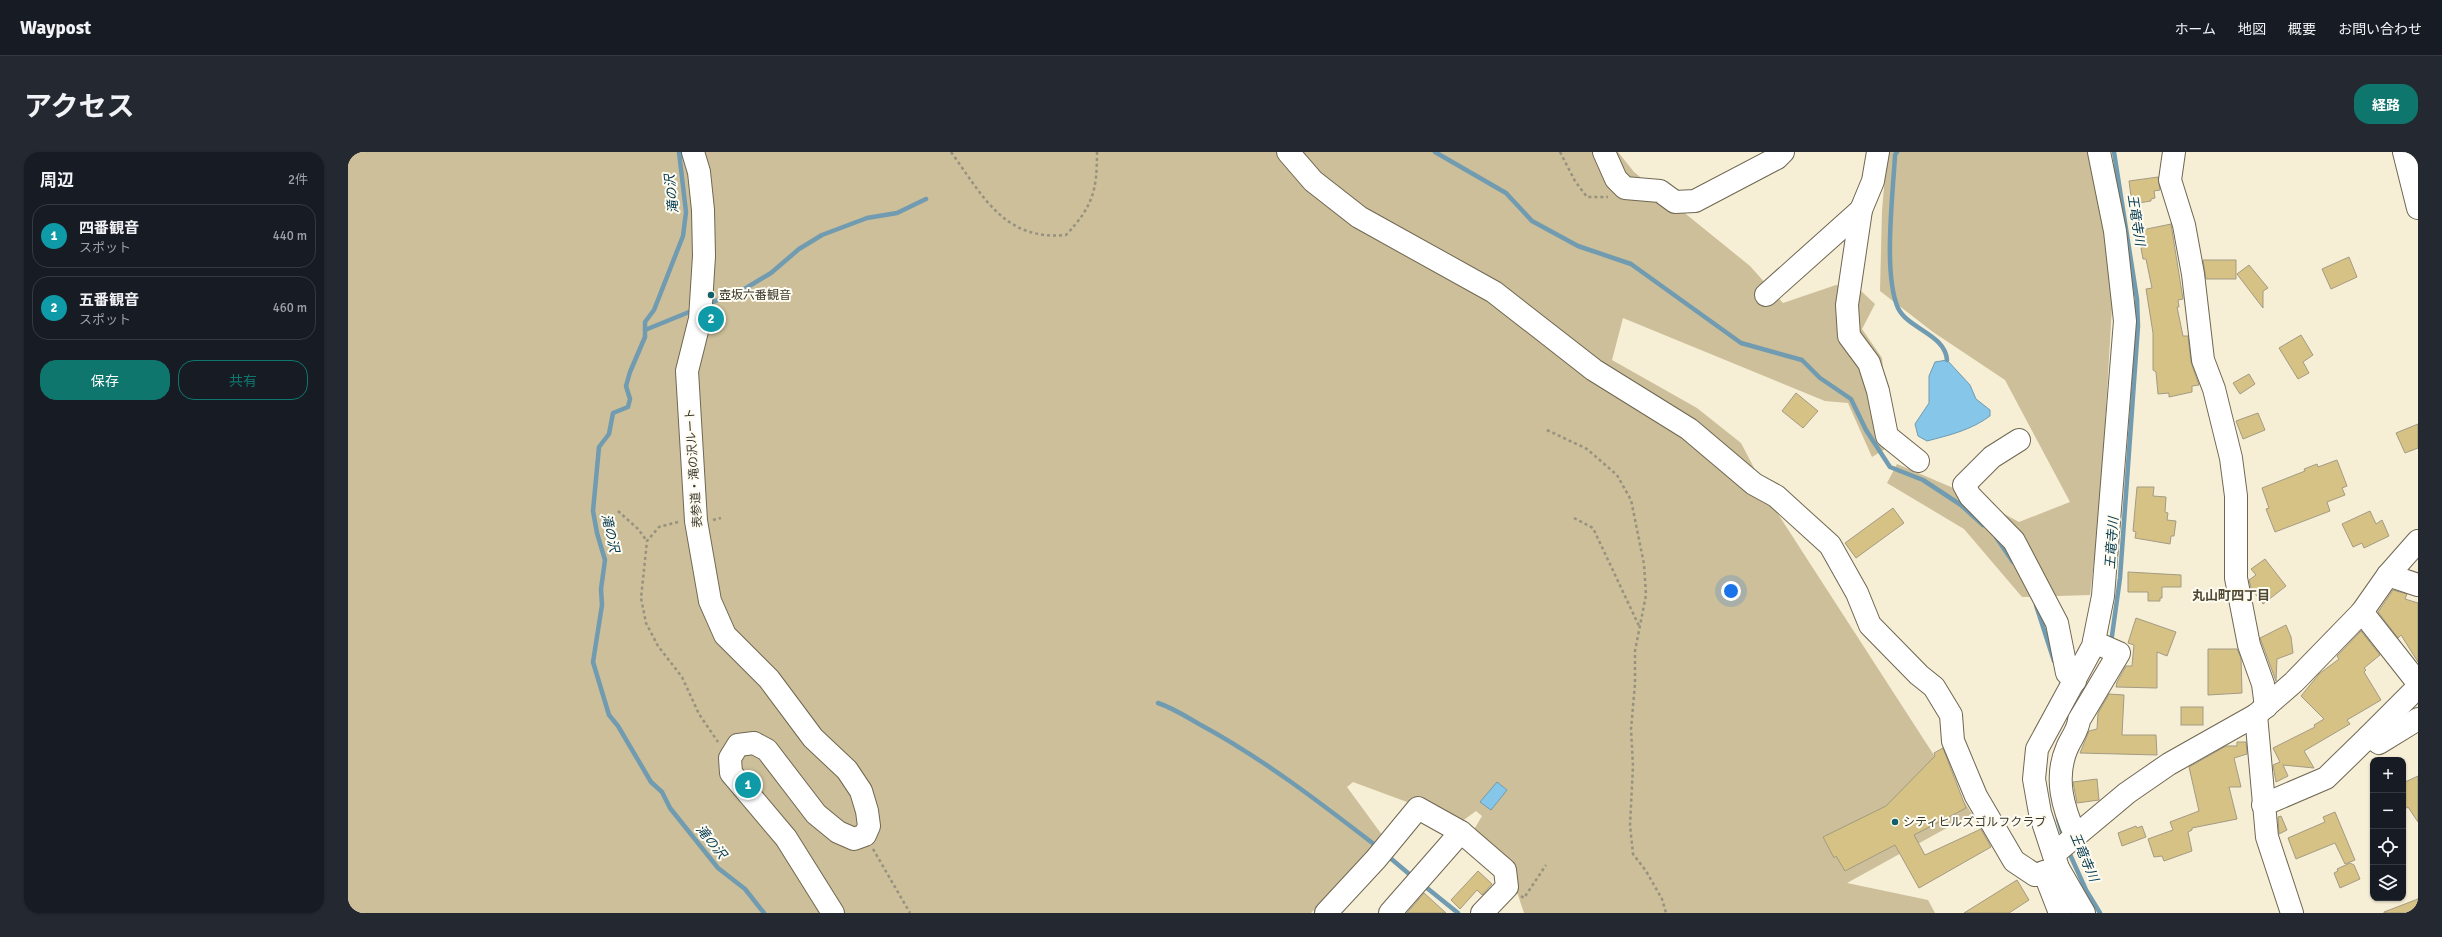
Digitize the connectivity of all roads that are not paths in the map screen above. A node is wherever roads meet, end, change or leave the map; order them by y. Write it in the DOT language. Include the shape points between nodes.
graph roads {
  1 [pos="693,152"];
  2 [pos="1288,152"];
  3 [pos="1604,152"];
  4 [pos="1783,152"];
  5 [pos="1878,152"];
  6 [pos="2099,152"];
  7 [pos="2174,152"];
  8 [pos="2404,152"];
  9 [pos="2418,208"];
  10 [pos="1861,210"];
  11 [pos="1766,295"];
  12 [pos="2019,440"];
  13 [pos="1918,461"];
  14 [pos="2418,540"];
  15 [pos="2388,575"];
  16 [pos="2418,585"];
  17 [pos="2362,612"];
  18 [pos="2104,646"];
  19 [pos="2075,681"];
  20 [pos="2418,683"];
  21 [pos="2418,688"];
  22 [pos="2261,711"];
  23 [pos="2418,719"];
  24 [pos="2369,736"];
  25 [pos="2263,805"];
  26 [pos="1461,832"];
  27 [pos="2060,854"];
  28 [pos="2058,906"];
  29 [pos="833,913"];
  30 [pos="1326,913"];
  31 [pos="1390,913"];
  32 [pos="1482,913"];
  33 [pos="2084,913"];
  34 [pos="2292,913"];
  1 -- 29 [label="street, 表参道・滝の沢ルート" via="699,172 704,256 700,319 687,371 696,521 710,601 725,635 769,679 813,738 847,770 861,791 869,826 864,836 854,839 838,832 816,814 767,750 754,743 738,745 730,758 731,773 786,838"];
  2 -- 27 [label="street" via="1313,181 1359,217 1494,292 1594,370 1689,429 1754,484 1776,496 1830,545 1857,593 1870,625 1934,687 1951,715 1953,741 1976,796 2014,861 2035,875"];
  3 -- 4 [label="street" via="1616,179 1625,188 1660,191 1675,202 1695,201 1777,158"];
  5 -- 10 [label="street" via="1873,181"];
  6 -- 18 [label="street" via="2114,231 2125,321 2103,596"];
  7 -- 22 [label="street" via="2170,180 2184,224 2203,360 2214,389 2231,458 2236,496 2236,578 2249,645 2263,684"];
  8 -- 9 [label="street"];
  10 -- 11 [label="street"];
  10 -- 13 [label="street" via="1847,305 1849,336 1869,364 1878,390 1887,436"];
  12 -- 19 [label="street" via="1992,458 1964,485 1970,496 2014,541 2057,623 2067,672"];
  14 -- 15 [label="street"];
  15 -- 16 [label="street"];
  15 -- 17 [label="street"];
  17 -- 20 [label="street"];
  17 -- 22 [label="street" via="2294,682"];
  18 -- 19 [label="street"];
  18 -- 27 [label="street" via="2119,653 2079,720 2079,727 2067,748 2060,788 2064,808"];
  19 -- 27 [label="street" via="2037,749 2034,779 2037,799"];
  21 -- 24 [label="street"];
  22 -- 25 [label="street"];
  22 -- 27 [label="street" via="2169,764 2127,792"];
  23 -- 24 [label="street" via="2379,743"];
  24 -- 25 [label="street" via="2326,778"];
  25 -- 34 [label="street" via="2267,837"];
  26 -- 30 [label="street" via="1418,808 1376,859"];
  26 -- 31 [label="street"];
  26 -- 32 [label="street" via="1505,870 1507,887"];
  27 -- 28 [label="street"];
  28 -- 33 [label="street"];
}
